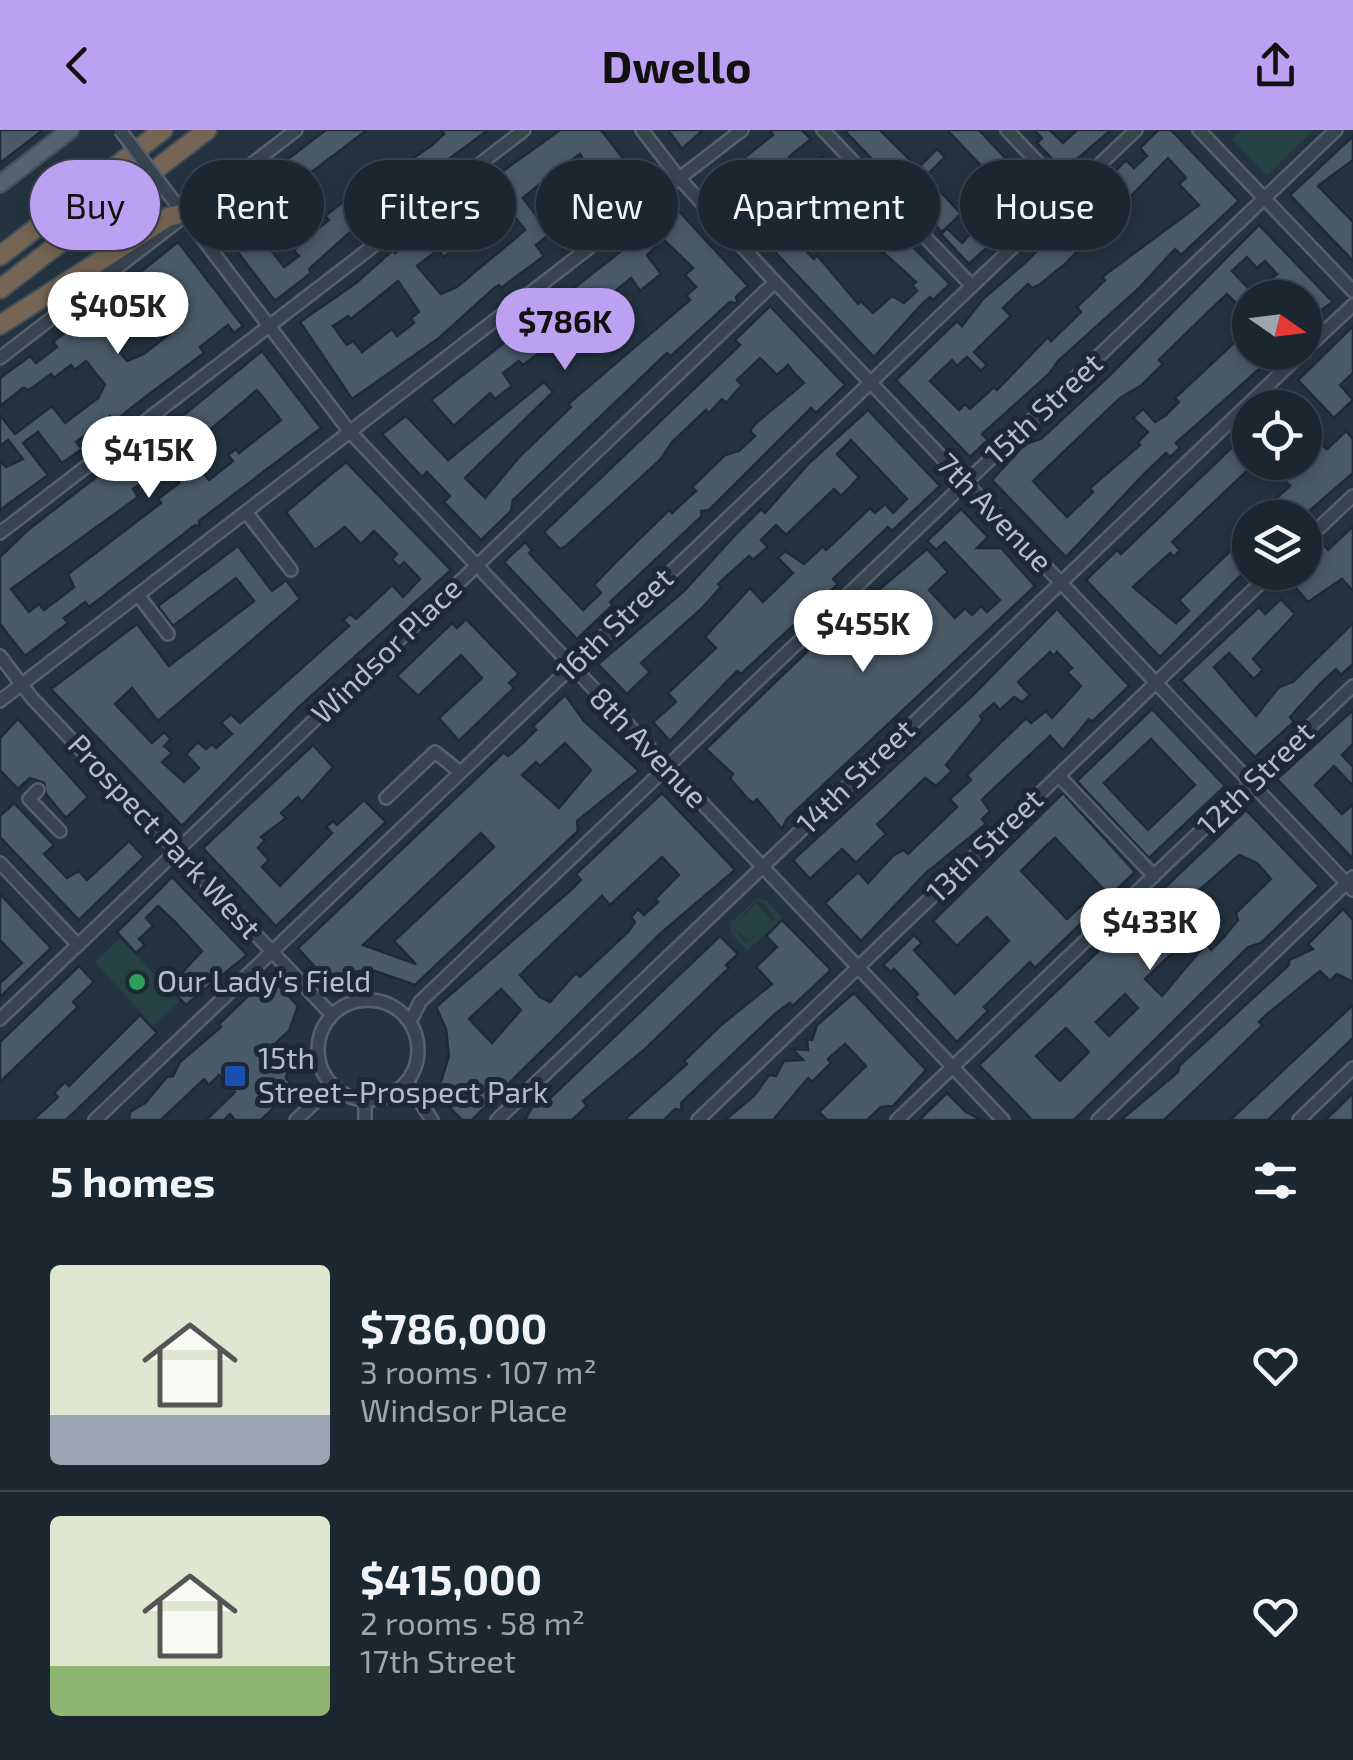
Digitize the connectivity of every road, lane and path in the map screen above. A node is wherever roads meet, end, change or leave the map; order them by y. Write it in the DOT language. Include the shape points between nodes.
graph roads {
  1 [pos="70,130"];
  2 [pos="120,130"];
  3 [pos="148,130"];
  4 [pos="163,130"];
  5 [pos="206,130"];
  6 [pos="296,130"];
  7 [pos="524,130"];
  8 [pos="642,130"];
  9 [pos="742,130"];
  10 [pos="823,130"];
  11 [pos="1006,130"];
  12 [pos="1136,130"];
  13 [pos="1199,130"];
  14 [pos="1336,130"];
  15 [pos="116,160"];
  16 [pos="124,160"];
  17 [pos="256,160"];
  18 [pos="1035,160"];
  19 [pos="1104,160"];
  20 [pos="679,178"];
  21 [pos="0,184"];
  22 [pos="1264,198"];
  23 [pos="180,207"];
  24 [pos="180,214"];
  25 [pos="180,220"];
  26 [pos="30,233"];
  27 [pos="213,250"];
  28 [pos="1010,250"];
  29 [pos="0,256"];
  30 [pos="775,282"];
  31 [pos="972,286"];
  32 [pos="0,289"];
  33 [pos="1353,292"];
  34 [pos="1353,305"];
  35 [pos="0,325"];
  36 [pos="269,326"];
  37 [pos="1322,334"];
  38 [pos="0,358"];
  39 [pos="1284,370"];
  40 [pos="870,382"];
  41 [pos="350,432"];
  42 [pos="966,483"];
  43 [pos="1353,496"];
  44 [pos="246,512"];
  45 [pos="1322,525"];
  46 [pos="0,533"];
  47 [pos="476,566"];
  48 [pos="291,570"];
  49 [pos="1061,583"];
  50 [pos="1253,590"];
  51 [pos="138,595"];
  52 [pos="168,634"];
  53 [pos="0,656"];
  54 [pos="571,667"];
  55 [pos="1156,683"];
  56 [pos="22,684"];
  57 [pos="1353,686"];
  58 [pos="0,701"];
  59 [pos="667,767"];
  60 [pos="460,772"];
  61 [pos="1059,776"];
  62 [pos="1252,783"];
  63 [pos="38,790"];
  64 [pos="386,798"];
  65 [pos="60,831"];
  66 [pos="177,851"];
  67 [pos="0,863"];
  68 [pos="762,867"];
  69 [pos="1154,876"];
  70 [pos="1351,884"];
  71 [pos="78,946"];
  72 [pos="272,952"];
  73 [pos="857,968"];
  74 [pos="332,1015"];
  75 [pos="0,1019"];
  76 [pos="410,1022"];
  77 [pos="953,1068"];
  78 [pos="1353,1068"];
  79 [pos="407,1082"];
  80 [pos="332,1086"];
  81 [pos="365,1101"];
  82 [pos="365,1118"];
  83 [pos="95,1120"];
  84 [pos="296,1120"];
  85 [pos="432,1120"];
  86 [pos="497,1120"];
  87 [pos="698,1120"];
  88 [pos="898,1120"];
  89 [pos="1003,1120"];
  90 [pos="1098,1120"];
  91 [pos="1298,1120"];
  1 -- 21 [label="main road"];
  2 -- 23 [label="street, 8th Avenue, bridge"];
  3 -- 15 [label="highway"];
  4 -- 16 [label="highway"];
  5 -- 32 [label="highway"];
  6 -- 17 [label="street"];
  7 -- 36 [label="street"];
  8 -- 20 [label="street, 7th Avenue"];
  9 -- 20 [label="street"];
  10 -- 31 [label="street"];
  11 -- 18 [label="street"];
  12 -- 19 [label="street, 16th Street"];
  13 -- 22 [label="street"];
  14 -- 22 [label="street, 15th Street"];
  20 -- 30 [label="street, 7th Avenue"];
  20 -- 41 [label="street"];
  22 -- 33 [label="street"];
  22 -- 42 [label="street, 15th Street"];
  24 -- 35 [label="highway"];
  25 -- 38 [label="street"];
  26 -- 29 [label="highway"];
  27 -- 36 [label="street, 8th Avenue"];
  28 -- 31 [label="street, 16th Street"];
  30 -- 40 [label="street, 7th Avenue"];
  30 -- 47 [label="street, Windsor Place"];
  31 -- 40 [label="street, 16th Street"];
  34 -- 37 [label="street, 14th Street"];
  36 -- 41 [label="street, 8th Avenue"];
  36 -- 46 [label="street"];
  39 -- 49 [label="street, 14th Street"];
  40 -- 42 [label="street, 7th Avenue"];
  40 -- 54 [label="street, 16th Street"];
  41 -- 44 [label="street"];
  41 -- 47 [label="street, 8th Avenue"];
  42 -- 49 [label="street, 7th Avenue"];
  42 -- 59 [label="street, 15th Street"];
  43 -- 45 [label="street"];
  44 -- 48 [label="street"];
  44 -- 51 [label="street"];
  47 -- 54 [label="street, 8th Avenue"];
  47 -- 66 [label="street, Windsor Place"];
  49 -- 55 [label="street, 7th Avenue"];
  49 -- 68 [label="street, 14th Street"];
  50 -- 55 [label="street, 13th Street"];
  51 -- 52 [label="street"];
  51 -- 56 [label="street"];
  53 -- 56 [label="street, Prospect Park West"];
  54 -- 59 [label="street, 8th Avenue"];
  54 -- 60 [label="street, 16th Street"];
  55 -- 61 [label="street, 13th Street"];
  55 -- 62 [label="street, 7th Avenue"];
  56 -- 58 [label="street"];
  56 -- 66 [label="street, Prospect Park West"];
  57 -- 62 [label="street, 12th Street"];
  59 -- 68 [label="street, 8th Avenue"];
  59 -- 76 [label="street, 15th Street" via="420,1002"];
  60 -- 64 [label="street" via="435,752"];
  60 -- 72 [label="street, 16th Street"];
  61 -- 69 [label="street"];
  61 -- 73 [label="street, 13th Street"];
  62 -- 69 [label="street, 12th Street"];
  62 -- 70 [label="street, 7th Avenue"];
  63 -- 65 [label="street" via="29,799"];
  66 -- 71 [label="street, Windsor Place"];
  66 -- 72 [label="street, Prospect Park West"];
  67 -- 71 [label="street"];
  68 -- 73 [label="street, 8th Avenue"];
  68 -- 86 [label="street, 14th Street"];
  69 -- 77 [label="street, 12th Street"];
  70 -- 90 [label="street"];
  71 -- 75 [label="street, Windsor Place"];
  72 -- 74 [label="street, Prospect Park West"];
  72 -- 83 [label="street, 16th Street"];
  73 -- 77 [label="street, 8th Avenue"];
  73 -- 87 [label="street, 13th Street"];
  74 -- 76 [label="street" via="352,1002 376,1000"];
  74 -- 80 [label="street" via="319,1036 318,1054"];
  76 -- 79 [label="street" via="418,1050"];
  77 -- 88 [label="street, 12th Street"];
  77 -- 89 [label="street, 8th Avenue"];
  78 -- 91 [label="street"];
  79 -- 81 [label="street" via="390,1096"];
  79 -- 85 [label="street"];
  80 -- 81 [label="street"];
  80 -- 84 [label="street"];
  81 -- 82 [label="street"];
}
